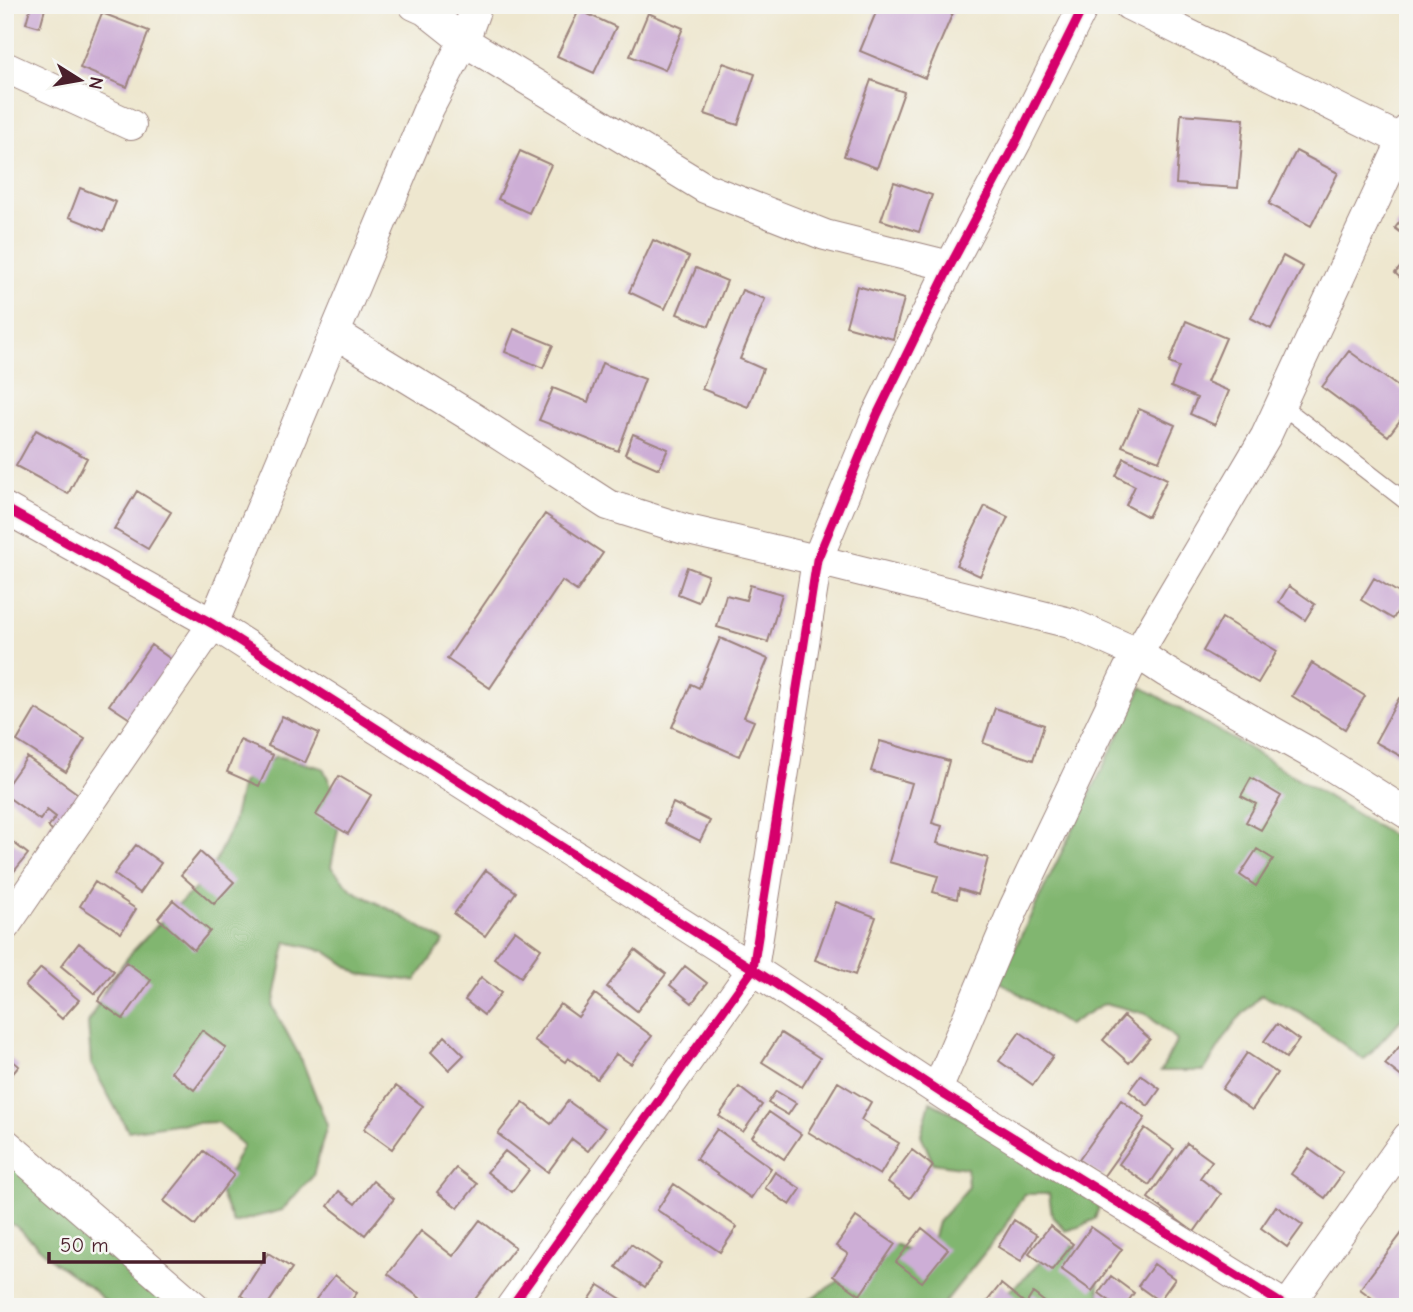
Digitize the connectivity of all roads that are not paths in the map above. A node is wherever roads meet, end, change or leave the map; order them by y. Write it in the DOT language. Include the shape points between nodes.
graph roads {
  1 [pos="414,5"];
  2 [pos="477,5"];
  3 [pos="1084,5"];
  4 [pos="1129,5"];
  5 [pos="464,41"];
  6 [pos="5,67"];
  7 [pos="131,125"];
  8 [pos="1406,137"];
  9 [pos="950,266"];
  10 [pos="335,334"];
  11 [pos="1281,405"];
  12 [pos="1408,503"];
  13 [pos="5,508"];
  14 [pos="817,560"];
  15 [pos="213,624"];
  16 [pos="1137,653"];
  17 [pos="1408,814"];
  18 [pos="5,926"];
  19 [pos="753,969"];
  20 [pos="937,1090"];
  21 [pos="1408,1137"];
  22 [pos="5,1143"];
  23 [pos="195,1307"];
  24 [pos="511,1307"];
  25 [pos="1287,1307"];
  1 -- 5 [label="street"];
  2 -- 5 [label="street"];
  3 -- 9 [label="street"];
  4 -- 8 [label="street"];
  5 -- 9 [label="street" via="705,188 825,236"];
  5 -- 10 [label="street" via="429,108"];
  6 -- 7 [label="street"];
  8 -- 11 [label="street"];
  9 -- 14 [label="street" via="877,415"];
  10 -- 14 [label="street" via="608,505 684,529"];
  10 -- 15 [label="street"];
  11 -- 12 [label="lane"];
  11 -- 16 [label="street"];
  13 -- 15 [label="street"];
  14 -- 16 [label="street" via="1070,622"];
  14 -- 19 [label="street"];
  15 -- 18 [label="street"];
  15 -- 19 [label="street"];
  16 -- 17 [label="street"];
  16 -- 20 [label="street" via="1014,908"];
  19 -- 20 [label="street"];
  19 -- 24 [label="street"];
  20 -- 25 [label="street"];
  21 -- 25 [label="street"];
  22 -- 23 [label="street"];
}
